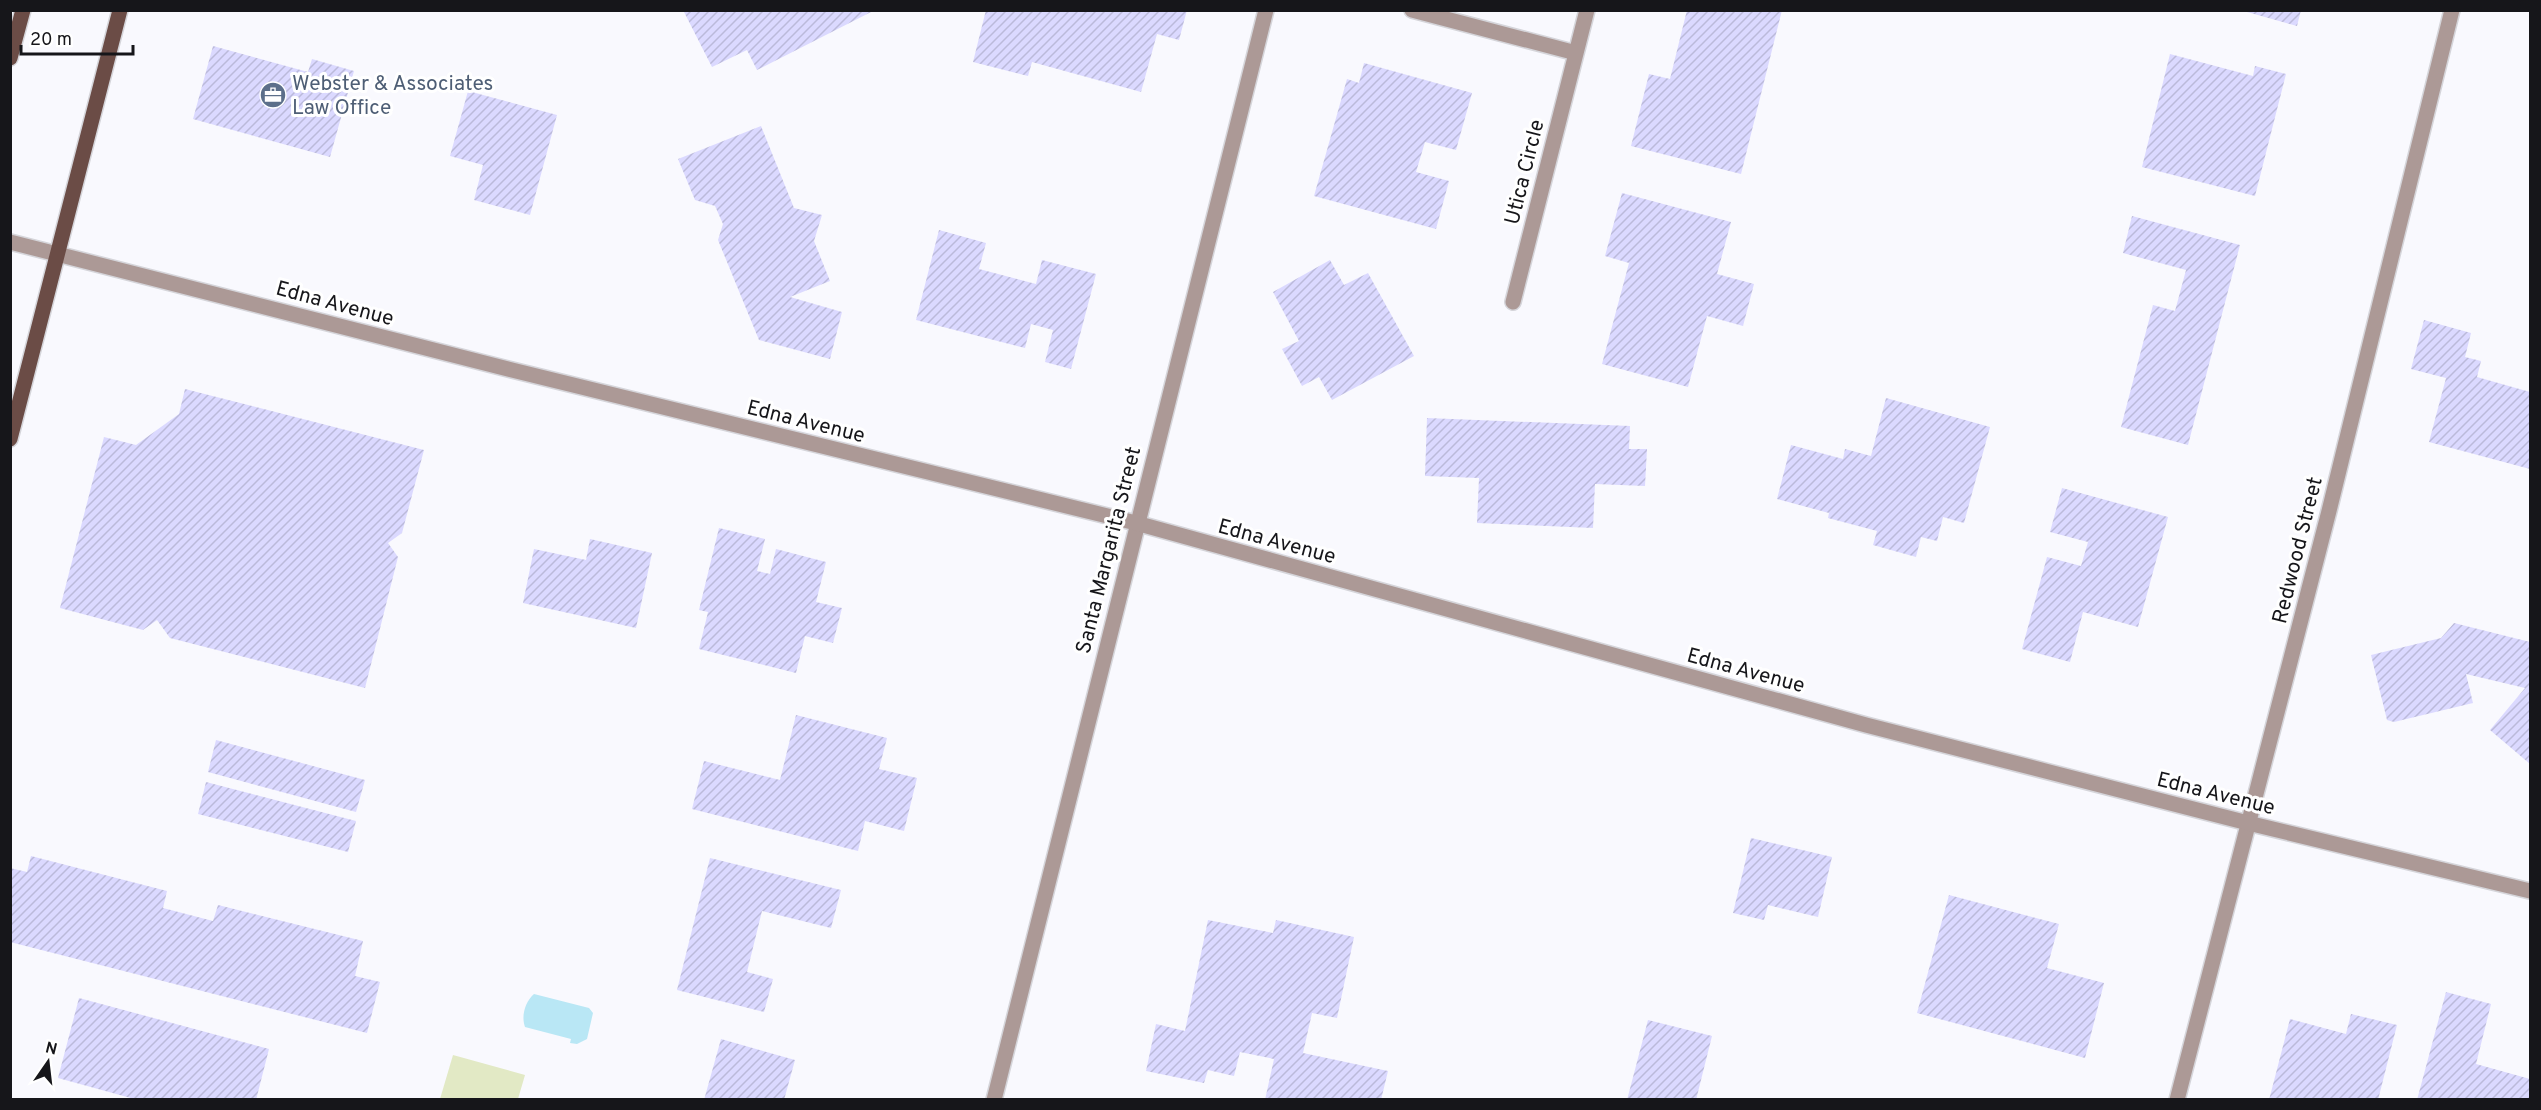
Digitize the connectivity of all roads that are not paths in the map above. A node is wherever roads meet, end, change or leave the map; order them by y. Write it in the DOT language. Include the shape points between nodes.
graph roads {
  1 [pos="22,10"];
  2 [pos="120,10"];
  3 [pos="1266,10"];
  4 [pos="1412,10"];
  5 [pos="1587,10"];
  6 [pos="2452,10"];
  7 [pos="1576,53"];
  8 [pos="10,58"];
  9 [pos="10,242"];
  10 [pos="59,253"];
  11 [pos="1513,302"];
  12 [pos="10,439"];
  13 [pos="1136,523"];
  14 [pos="2248,823"];
  15 [pos="2530,891"];
  16 [pos="994,1100"];
  17 [pos="2177,1100"];
  1 -- 8 [label="main road"];
  2 -- 10 [label="main road"];
  3 -- 13 [label="street, Santa Margarita Street"];
  4 -- 7 [label="street"];
  5 -- 7 [label="street, Utica Circle"];
  6 -- 14 [label="street, Redwood Street"];
  7 -- 11 [label="street, Utica Circle"];
  9 -- 10 [label="street, Edna Avenue"];
  10 -- 12 [label="main road"];
  10 -- 13 [label="street, Edna Avenue" via="501,368"];
  13 -- 14 [label="street, Edna Avenue" via="1866,725"];
  13 -- 16 [label="street, Santa Margarita Street"];
  14 -- 15 [label="street, Edna Avenue"];
  14 -- 17 [label="street, Redwood Street"];
}
